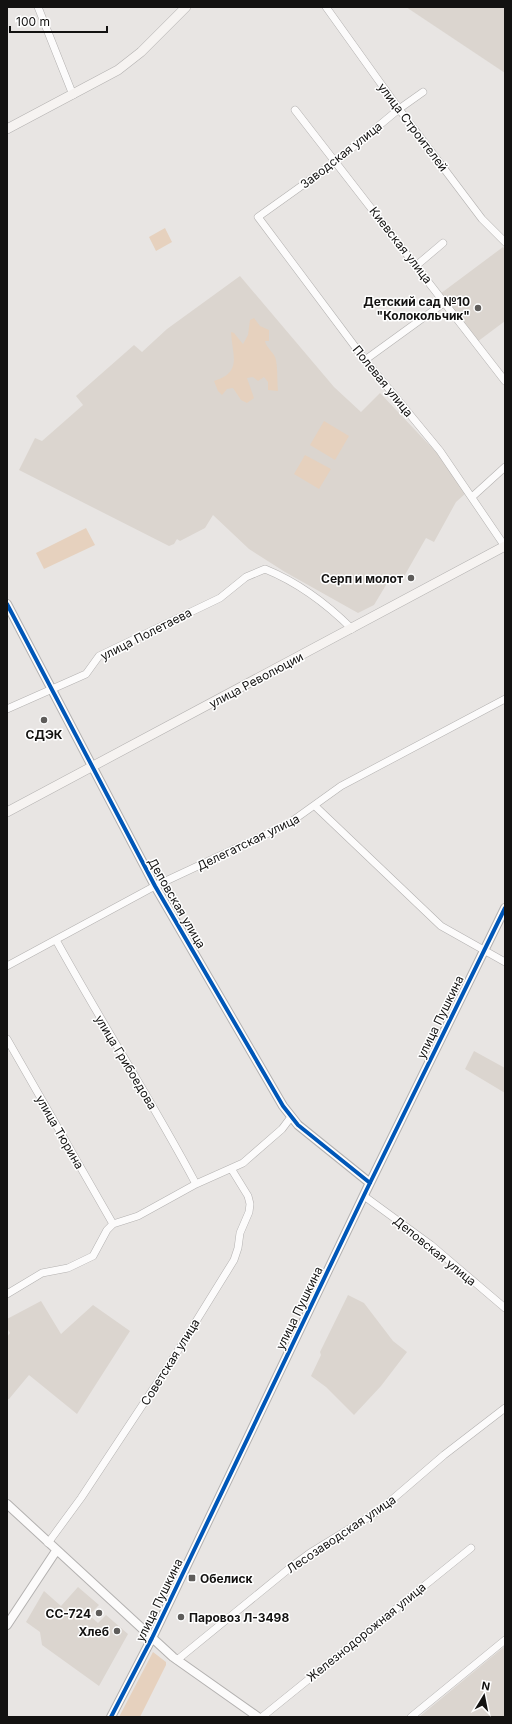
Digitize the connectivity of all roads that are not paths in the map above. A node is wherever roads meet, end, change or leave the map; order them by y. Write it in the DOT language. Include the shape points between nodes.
graph roads {
  1 [pos="38,7"];
  2 [pos="186,7"];
  3 [pos="326,7"];
  4 [pos="423,92"];
  5 [pos="73,95"];
  6 [pos="398,109"];
  7 [pos="295,110"];
  8 [pos="7,129"];
  9 [pos="335,162"];
  10 [pos="258,217"];
  11 [pos="443,242"];
  12 [pos="505,242"];
  13 [pos="417,265"];
  14 [pos="445,302"];
  15 [pos="365,360"];
  16 [pos="505,381"];
  17 [pos="505,467"];
  18 [pos="472,497"];
  19 [pos="505,546"];
  20 [pos="7,604"];
  21 [pos="352,629"];
  22 [pos="51,689"];
  23 [pos="505,699"];
  24 [pos="7,709"];
  25 [pos="92,768"];
  26 [pos="315,806"];
  27 [pos="7,812"];
  28 [pos="155,886"];
  29 [pos="505,908"];
  30 [pos="56,940"];
  31 [pos="485,949"];
  32 [pos="505,962"];
  33 [pos="7,966"];
  34 [pos="7,1039"];
  35 [pos="291,1117"];
  36 [pos="232,1170"];
  37 [pos="370,1183"];
  38 [pos="196,1184"];
  39 [pos="364,1196"];
  40 [pos="113,1224"];
  41 [pos="7,1294"];
  42 [pos="505,1308"];
  43 [pos="505,1408"];
  44 [pos="7,1504"];
  45 [pos="48,1543"];
  46 [pos="471,1548"];
  47 [pos="56,1551"];
  48 [pos="7,1625"];
  49 [pos="152,1638"];
  50 [pos="505,1640"];
  51 [pos="177,1660"];
  52 [pos="111,1717"];
  53 [pos="258,1717"];
  54 [pos="262,1717"];
  55 [pos="411,1717"];
  1 -- 5 [label="street"];
  2 -- 5 [label="main road" via="130,62"];
  3 -- 6 [label="street, улица Строителей"];
  4 -- 6 [label="street, Заводская улица"];
  5 -- 8 [label="main road"];
  6 -- 9 [label="street, Заводская улица"];
  6 -- 12 [label="street, улица Строителей" via="482,219"];
  7 -- 9 [label="street, Киевская улица"];
  9 -- 10 [label="street, Заводская улица"];
  9 -- 13 [label="street, Киевская улица"];
  10 -- 15 [label="street, Полевая улица"];
  11 -- 13 [label="street"];
  13 -- 14 [label="street, Киевская улица"];
  14 -- 15 [label="street"];
  14 -- 16 [label="street, Киевская улица"];
  15 -- 18 [label="street, Полевая улица" via="440,451"];
  17 -- 18 [label="street"];
  18 -- 19 [label="street, Полевая улица"];
  19 -- 21 [label="main road, улица Революции"];
  20 -- 22 [label="street, Деповская улица"];
  21 -- 22 [label="street, улица Полетаева" via="325,603 265,569 246,577 220,598 100,656 86,674"];
  21 -- 25 [label="main road, улица Революции"];
  22 -- 24 [label="street, улица Полетаева"];
  22 -- 25 [label="street, Деповская улица"];
  23 -- 26 [label="street, Делегатская улица" via="341,786"];
  25 -- 27 [label="main road, улица Революции"];
  25 -- 28 [label="street, Деповская улица"];
  26 -- 28 [label="street, Делегатская улица" via="288,824"];
  26 -- 31 [label="street" via="441,926"];
  28 -- 30 [label="street, Делегатская улица"];
  28 -- 35 [label="street, Деповская улица"];
  29 -- 31 [label="street, улица Пушкина"];
  30 -- 33 [label="street, Делегатская улица"];
  30 -- 38 [label="street, улица Грибоедова"];
  31 -- 32 [label="street"];
  31 -- 37 [label="street, улица Пушкина"];
  34 -- 40 [label="street, улица Тюрина"];
  35 -- 36 [label="street" via="282,1129"];
  35 -- 37 [label="street, Деповская улица"];
  36 -- 38 [label="street"];
  36 -- 45 [label="street, Советская улица" via="250,1204 234,1260 155,1387"];
  37 -- 39 [label="street, улица Пушкина"];
  38 -- 40 [label="street" via="138,1216"];
  39 -- 42 [label="street, Деповская улица" via="431,1245"];
  39 -- 49 [label="street, улица Пушкина"];
  40 -- 41 [label="street" via="93,1256 68,1268 42,1273"];
  43 -- 51 [label="street, Лесозаводская улица" via="444,1455 386,1505 291,1567"];
  44 -- 45 [label="street"];
  45 -- 47 [label="street"];
  46 -- 54 [label="street, Железнодорожная улица"];
  47 -- 48 [label="street"];
  47 -- 49 [label="street"];
  49 -- 51 [label="street"];
  49 -- 52 [label="street, улица Пушкина"];
  50 -- 55 [label="street"];
  51 -- 53 [label="street"];
}
